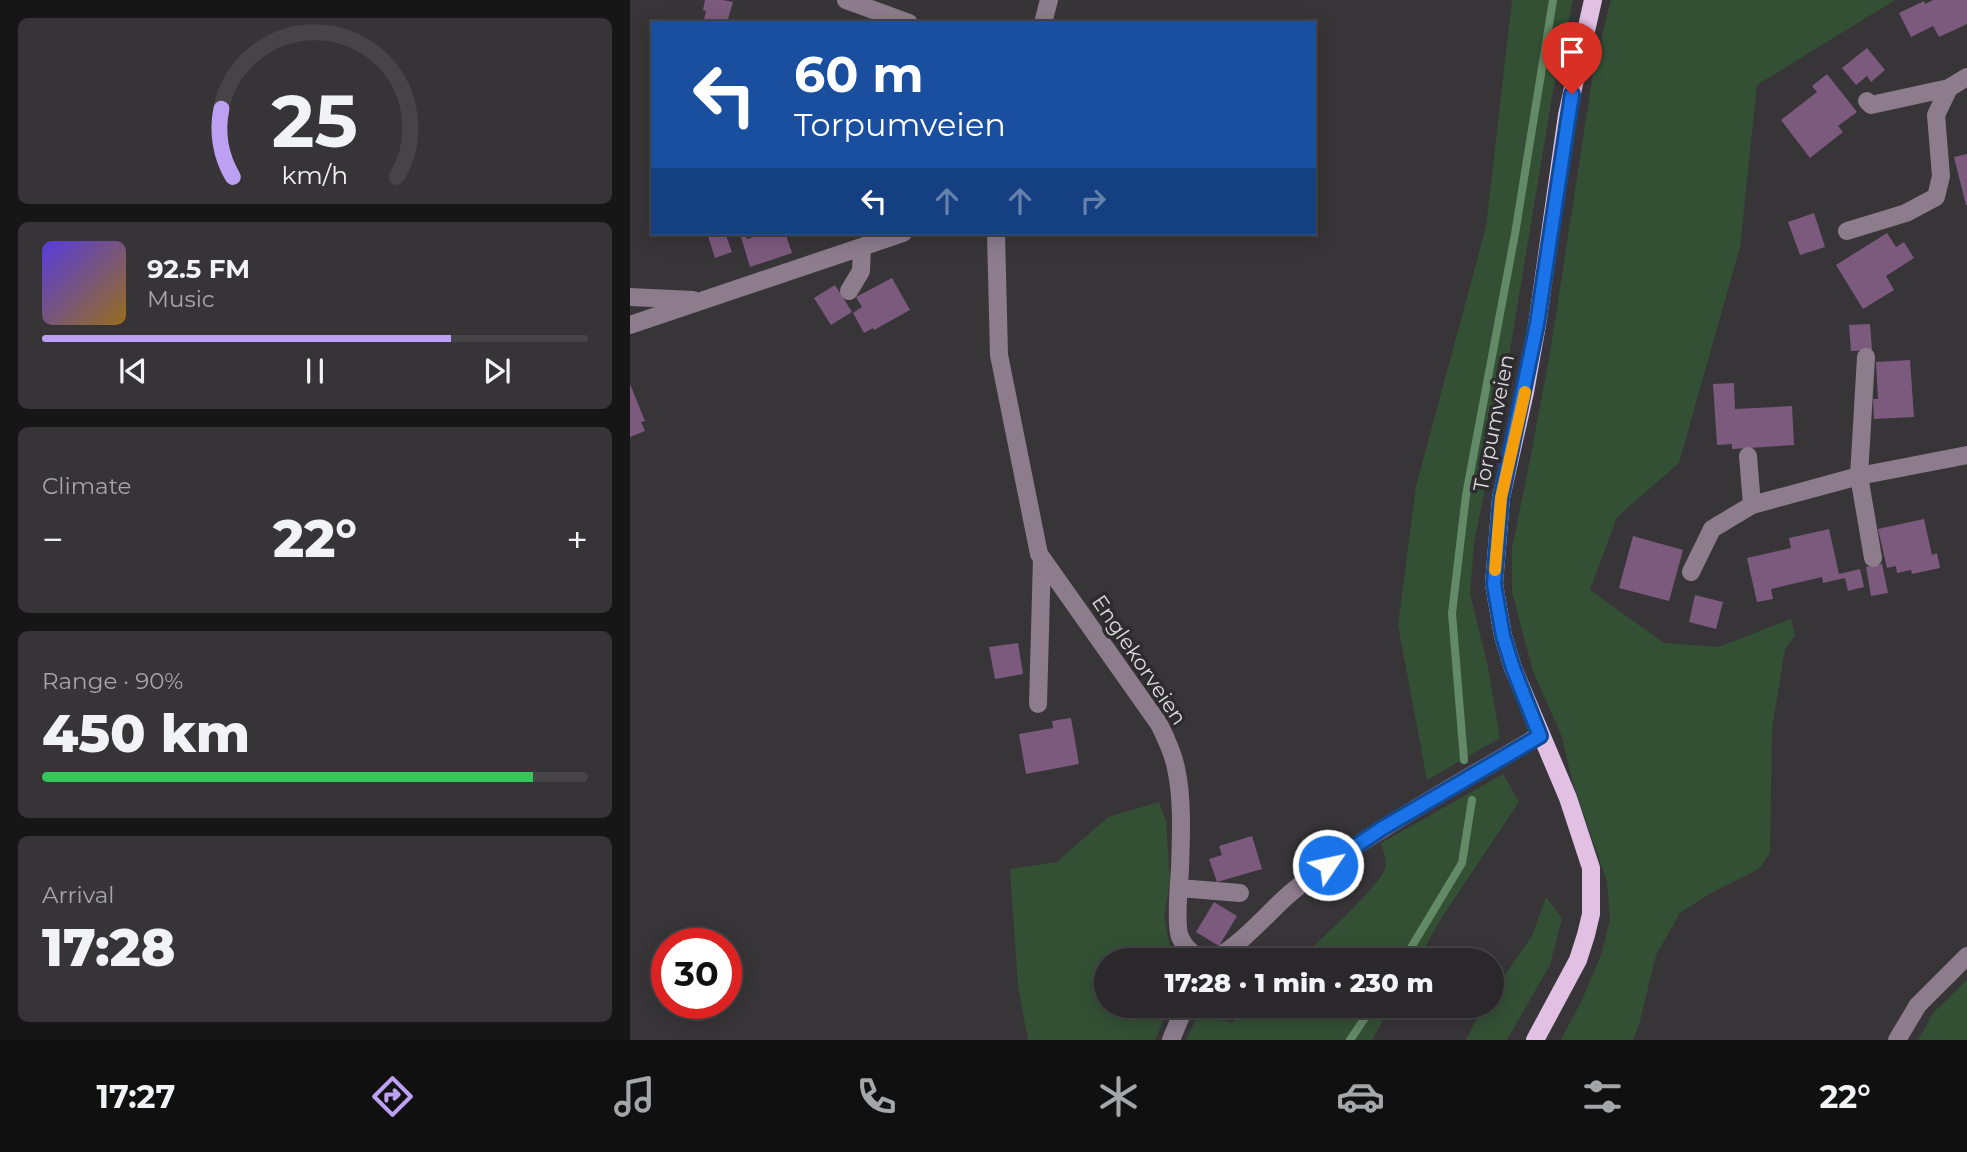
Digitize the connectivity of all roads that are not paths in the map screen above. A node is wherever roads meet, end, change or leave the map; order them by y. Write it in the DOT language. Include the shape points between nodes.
graph roads {
  1 [pos="846,0"];
  2 [pos="1049,0"];
  3 [pos="1593,0"];
  4 [pos="904,21"];
  5 [pos="1044,21"];
  6 [pos="1967,77"];
  7 [pos="1949,88"];
  8 [pos="1867,101"];
  9 [pos="1847,231"];
  10 [pos="897,235"];
  11 [pos="996,235"];
  12 [pos="862,247"];
  13 [pos="849,291"];
  14 [pos="630,297"];
  15 [pos="704,300"];
  16 [pos="633,322"];
  17 [pos="1866,357"];
  18 [pos="1967,455"];
  19 [pos="1748,456"];
  20 [pos="1859,476"];
  21 [pos="1752,505"];
  22 [pos="1041,558"];
  23 [pos="1873,558"];
  24 [pos="1691,572"];
  25 [pos="1038,704"];
  26 [pos="1540,736"];
  27 [pos="1179,888"];
  28 [pos="1240,893"];
  29 [pos="1187,948"];
  30 [pos="1231,948"];
  31 [pos="1967,956"];
  32 [pos="1180,1018"];
  33 [pos="1171,1040"];
  34 [pos="1535,1040"];
  35 [pos="1897,1040"];
  1 -- 4 [label="street"];
  2 -- 5 [label="street"];
  3 -- 26 [label="main road, Torpumveien" via="1567,115 1537,324 1501,498 1494,584 1506,647"];
  6 -- 7 [label="street"];
  7 -- 8 [label="street" via="1871,105"];
  7 -- 9 [label="street" via="1936,115 1941,176 1936,197 1906,213"];
  10 -- 12 [label="street"];
  11 -- 22 [label="street, Englekorveien" via="999,355"];
  12 -- 13 [label="street" via="861,271"];
  12 -- 15 [label="street"];
  14 -- 15 [label="street"];
  15 -- 16 [label="street"];
  17 -- 20 [label="street"];
  18 -- 20 [label="street"];
  19 -- 21 [label="street"];
  20 -- 21 [label="street"];
  20 -- 23 [label="street"];
  21 -- 24 [label="street" via="1712,529"];
  22 -- 25 [label="street"];
  22 -- 27 [label="street, Englekorveien" via="1159,724 1171,752 1179,790"];
  26 -- 30 [label="street, Englekorveien" via="1381,829 1311,877"];
  26 -- 34 [label="main road, Torpumveien" via="1568,798 1591,868 1592,895 1578,960"];
  27 -- 28 [label="street"];
  27 -- 29 [label="street, Englekorveien" via="1179,935"];
  31 -- 35 [label="street" via="1918,1005"];
  32 -- 33 [label="street"];
}
